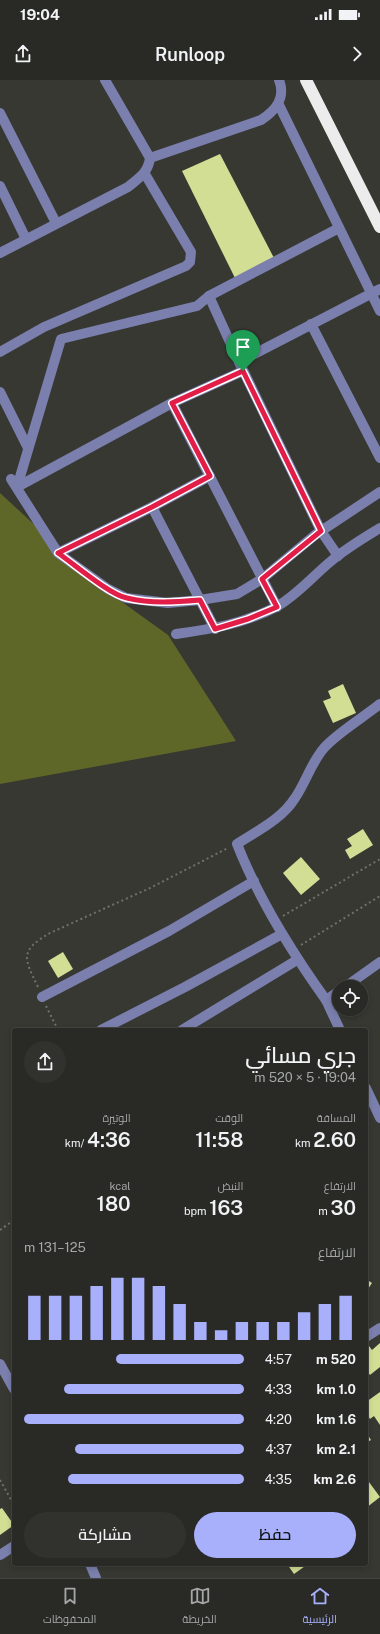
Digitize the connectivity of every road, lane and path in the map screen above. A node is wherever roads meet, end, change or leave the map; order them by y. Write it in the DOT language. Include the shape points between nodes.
graph roads {
  1 [pos="105,80"];
  2 [pos="278,80"];
  3 [pos="306,80"];
  4 [pos="279,105"];
  5 [pos="0,113"];
  6 [pos="150,158"];
  7 [pos="145,174"];
  8 [pos="0,186"];
  9 [pos="376,208"];
  10 [pos="56,223"];
  11 [pos="380,227"];
  12 [pos="339,228"];
  13 [pos="26,239"];
  14 [pos="0,253"];
  15 [pos="376,291"];
  16 [pos="209,296"];
  17 [pos="380,311"];
  18 [pos="311,324"];
  19 [pos="0,352"];
  20 [pos="241,366"];
  21 [pos="0,392"];
  22 [pos="172,403"];
  23 [pos="28,448"];
  24 [pos="380,458"];
  25 [pos="210,476"];
  26 [pos="14,483"];
  27 [pos="380,492"];
  28 [pos="152,507"];
  29 [pos="380,528"];
  30 [pos="321,531"];
  31 [pos="58,553"];
  32 [pos="338,556"];
  33 [pos="262,579"];
  34 [pos="200,600"];
  35 [pos="277,607"];
  36 [pos="215,629"];
  37 [pos="176,634"];
  38 [pos="380,704"];
  39 [pos="238,844"];
  40 [pos="380,859"];
  41 [pos="254,881"];
  42 [pos="380,896"];
  43 [pos="275,921"];
  44 [pos="282,934"];
  45 [pos="292,951"];
  46 [pos="297,960"];
  47 [pos="380,962"];
  48 [pos="355,980"];
  49 [pos="332,996"];
  50 [pos="42,997"];
  51 [pos="326,1000"];
  52 [pos="57,1028"];
  53 [pos="106,1028"];
  54 [pos="185,1028"];
  55 [pos="339,1028"];
  56 [pos="368,1092"];
  57 [pos="380,1118"];
  58 [pos="12,1221"];
  59 [pos="0,1230"];
  60 [pos="380,1328"];
  61 [pos="368,1336"];
  62 [pos="0,1364"];
  63 [pos="12,1385"];
  64 [pos="0,1480"];
  65 [pos="12,1501"];
  66 [pos="12,1547"];
  67 [pos="0,1555"];
  68 [pos="91,1566"];
  69 [pos="96,1578"];
  1 -- 6 [label="street"];
  2 -- 4 [label="street" via="281,86"];
  3 -- 9 [label="highway"];
  4 -- 6 [label="street" via="261,120"];
  4 -- 12 [label="street"];
  5 -- 10 [label="street"];
  6 -- 7 [label="street"];
  7 -- 10 [label="street" via="128,187"];
  7 -- 19 [label="street" via="191,252 190,262 186,266 44,327"];
  8 -- 13 [label="street"];
  9 -- 11 [label="highway"];
  10 -- 13 [label="street"];
  12 -- 15 [label="street"];
  12 -- 16 [label="street"];
  13 -- 14 [label="street"];
  15 -- 17 [label="street"];
  15 -- 18 [label="street"];
  16 -- 20 [label="street"];
  16 -- 23 [label="street" via="197,306 61,339"];
  18 -- 20 [label="street"];
  18 -- 24 [label="street"];
  20 -- 22 [label="street"];
  20 -- 30 [label="street"];
  21 -- 23 [label="street"];
  22 -- 25 [label="street"];
  22 -- 26 [label="street"];
  23 -- 26 [label="street"];
  25 -- 28 [label="street"];
  25 -- 33 [label="street"];
  26 -- 31 [label="street"];
  27 -- 30 [label="street"];
  28 -- 31 [label="street"];
  28 -- 34 [label="street"];
  29 -- 32 [label="street"];
  30 -- 32 [label="street"];
  30 -- 33 [label="street"];
  31 -- 34 [label="street" via="126,598 168,603"];
  32 -- 35 [label="street"];
  33 -- 34 [label="street" via="237,594"];
  33 -- 35 [label="street"];
  34 -- 36 [label="street"];
  35 -- 36 [label="street"];
  36 -- 37 [label="street"];
  38 -- 39 [label="street" via="323,748 295,798 280,816"];
  39 -- 41 [label="street"];
  39 -- 50 [label="path" via="34,942 26,958"];
  40 -- 43 [label="path"];
  41 -- 43 [label="street"];
  41 -- 50 [label="street" via="170,931"];
  42 -- 45 [label="path"];
  43 -- 44 [label="street"];
  44 -- 45 [label="street"];
  44 -- 53 [label="street"];
  45 -- 46 [label="street"];
  46 -- 51 [label="street"];
  46 -- 54 [label="street"];
  47 -- 48 [label="street"];
  49 -- 51 [label="street"];
  50 -- 52 [label="path"];
  51 -- 55 [label="street"];
  56 -- 57 [label="street"];
  58 -- 59 [label="path"];
  60 -- 61 [label="street"];
  62 -- 63 [label="street"];
  64 -- 65 [label="path"];
  66 -- 67 [label="street"];
  68 -- 69 [label="street"];
}
